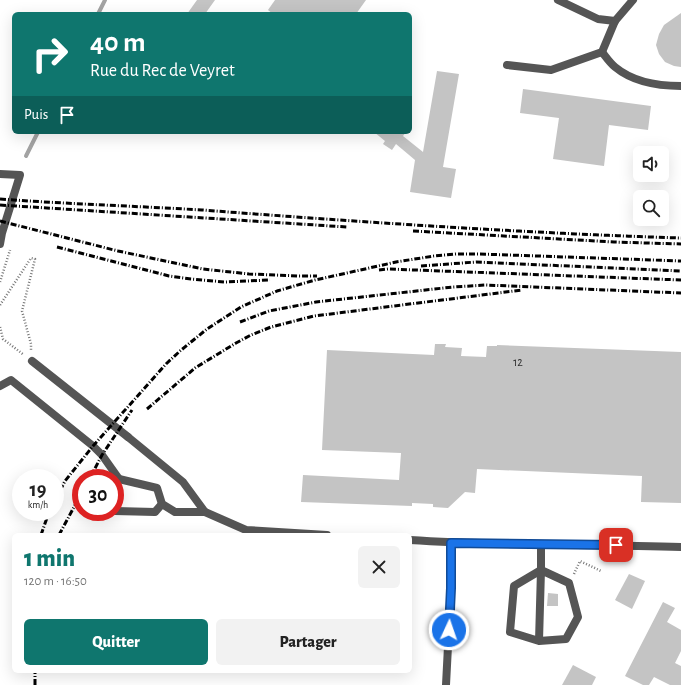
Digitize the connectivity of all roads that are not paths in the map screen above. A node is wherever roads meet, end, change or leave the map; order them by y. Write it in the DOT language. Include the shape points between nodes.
graph roads {
  1 [pos="558,0"];
  2 [pos="633,0"];
  3 [pos="615,21"];
  4 [pos="602,52"];
  5 [pos="508,65"];
  6 [pos="681,86"];
  7 [pos="0,174"];
  8 [pos="1,233"];
  9 [pos="3,245"];
  10 [pos="32,361"];
  11 [pos="0,386"];
  12 [pos="112,469"];
  13 [pos="124,480"];
  14 [pos="162,504"];
  15 [pos="124,511"];
  16 [pos="206,512"];
  17 [pos="295,533"];
  18 [pos="412,540"];
  19 [pos="451,543"];
  20 [pos="541,544"];
  21 [pos="681,547"];
  22 [pos="542,570"];
  23 [pos="539,641"];
  24 [pos="446,685"];
  1 -- 3 [label="street" via="598,19"];
  2 -- 3 [label="street"];
  3 -- 4 [label="street"];
  4 -- 5 [label="street" via="551,70"];
  4 -- 6 [label="street" via="624,74 643,82"];
  7 -- 8 [label="street" via="20,175"];
  8 -- 9 [label="street"];
  10 -- 16 [label="street" via="183,482"];
  11 -- 12 [label="street" via="11,380 93,446"];
  13 -- 14 [label="street" via="157,488"];
  14 -- 15 [label="street" via="155,512"];
  14 -- 16 [label="street" via="174,512"];
  16 -- 17 [label="street" via="246,530"];
  18 -- 19 [label="street"];
  19 -- 20 [label="street"];
  19 -- 24 [label="street"];
  20 -- 21 [label="street"];
  20 -- 22 [label="street"];
  22 -- 23 [label="street"];
  22 -- 23 [label="street" via="514,586 510,632"];
  22 -- 23 [label="street" via="569,583 578,617 566,639"];
}
